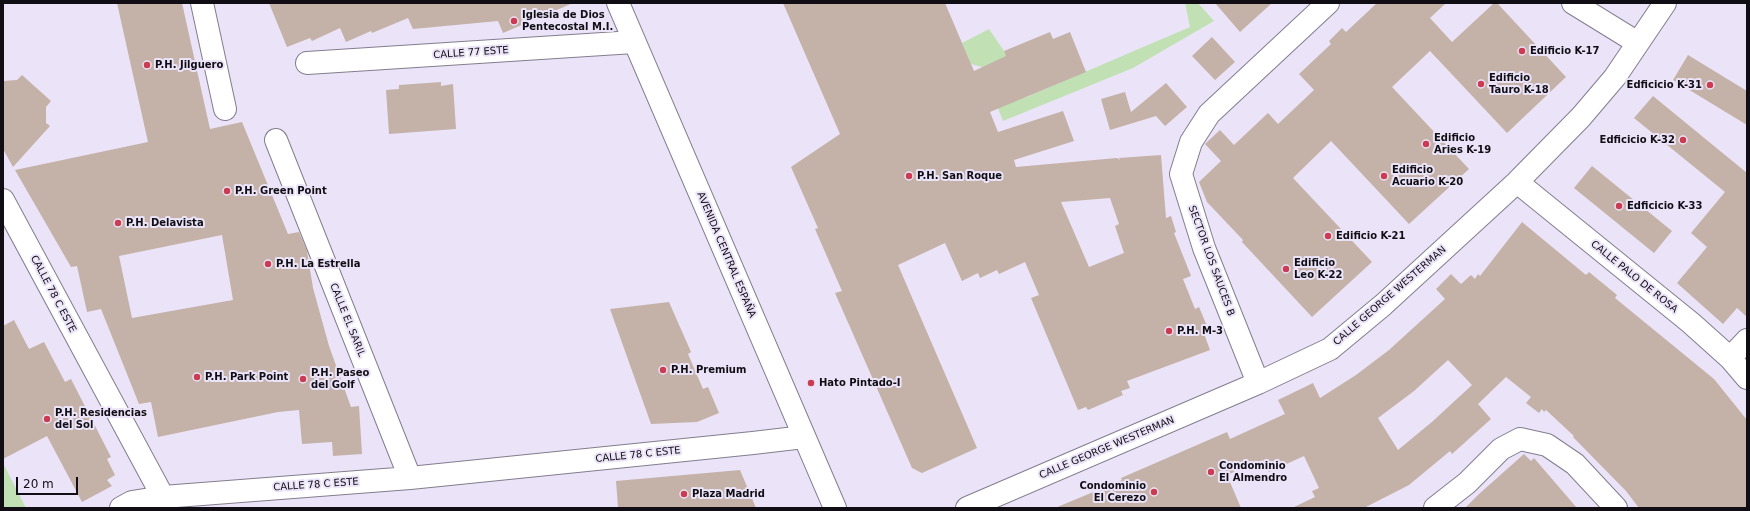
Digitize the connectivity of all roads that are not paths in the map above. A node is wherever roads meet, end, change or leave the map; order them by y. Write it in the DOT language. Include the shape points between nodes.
graph roads {
  1 [pos="202,3"];
  2 [pos="618,3"];
  3 [pos="1328,3"];
  4 [pos="1573,3"];
  5 [pos="1665,3"];
  6 [pos="634,42"];
  7 [pos="1638,43"];
  8 [pos="308,63"];
  9 [pos="225,109"];
  10 [pos="276,140"];
  11 [pos="1517,182"];
  12 [pos="3,200"];
  13 [pos="1747,340"];
  14 [pos="1730,358"];
  15 [pos="1747,378"];
  16 [pos="1258,383"];
  17 [pos="804,437"];
  18 [pos="410,478"];
  19 [pos="163,497"];
  20 [pos="121,508"];
  21 [pos="835,508"];
  22 [pos="967,508"];
  23 [pos="1435,508"];
  24 [pos="1616,508"];
  1 -- 9 [label="street"];
  2 -- 6 [label="street, AVENIDA CENTRAL ESPAÑA"];
  3 -- 16 [label="street, SECTOR LOS SAUCES B" via="1208,114 1191,142 1181,174 1204,248"];
  4 -- 7 [label="street"];
  5 -- 7 [label="street, CALLE GEORGE WESTERMAN"];
  6 -- 8 [label="street, CALLE 77 ESTE"];
  6 -- 17 [label="street, AVENIDA CENTRAL ESPAÑA"];
  7 -- 11 [label="street, CALLE GEORGE WESTERMAN" via="1615,77 1586,111"];
  10 -- 18 [label="street, CALLE EL SARIL"];
  11 -- 14 [label="street, CALLE PALO DE ROSA" via="1691,323"];
  11 -- 16 [label="street, CALLE GEORGE WESTERMAN" via="1383,305 1330,349"];
  12 -- 19 [label="street, CALLE 78 C ESTE"];
  13 -- 14 [label="street"];
  14 -- 15 [label="street, CALLE PALO DE ROSA"];
  16 -- 22 [label="street, CALLE GEORGE WESTERMAN"];
  17 -- 18 [label="street, CALLE 78 C ESTE"];
  17 -- 21 [label="street, AVENIDA CENTRAL ESPAÑA"];
  18 -- 19 [label="street, CALLE 78 C ESTE"];
  19 -- 20 [label="street" via="132,502"];
  23 -- 24 [label="street" via="1468,483 1501,449 1520,440 1547,445 1575,464"];
}
